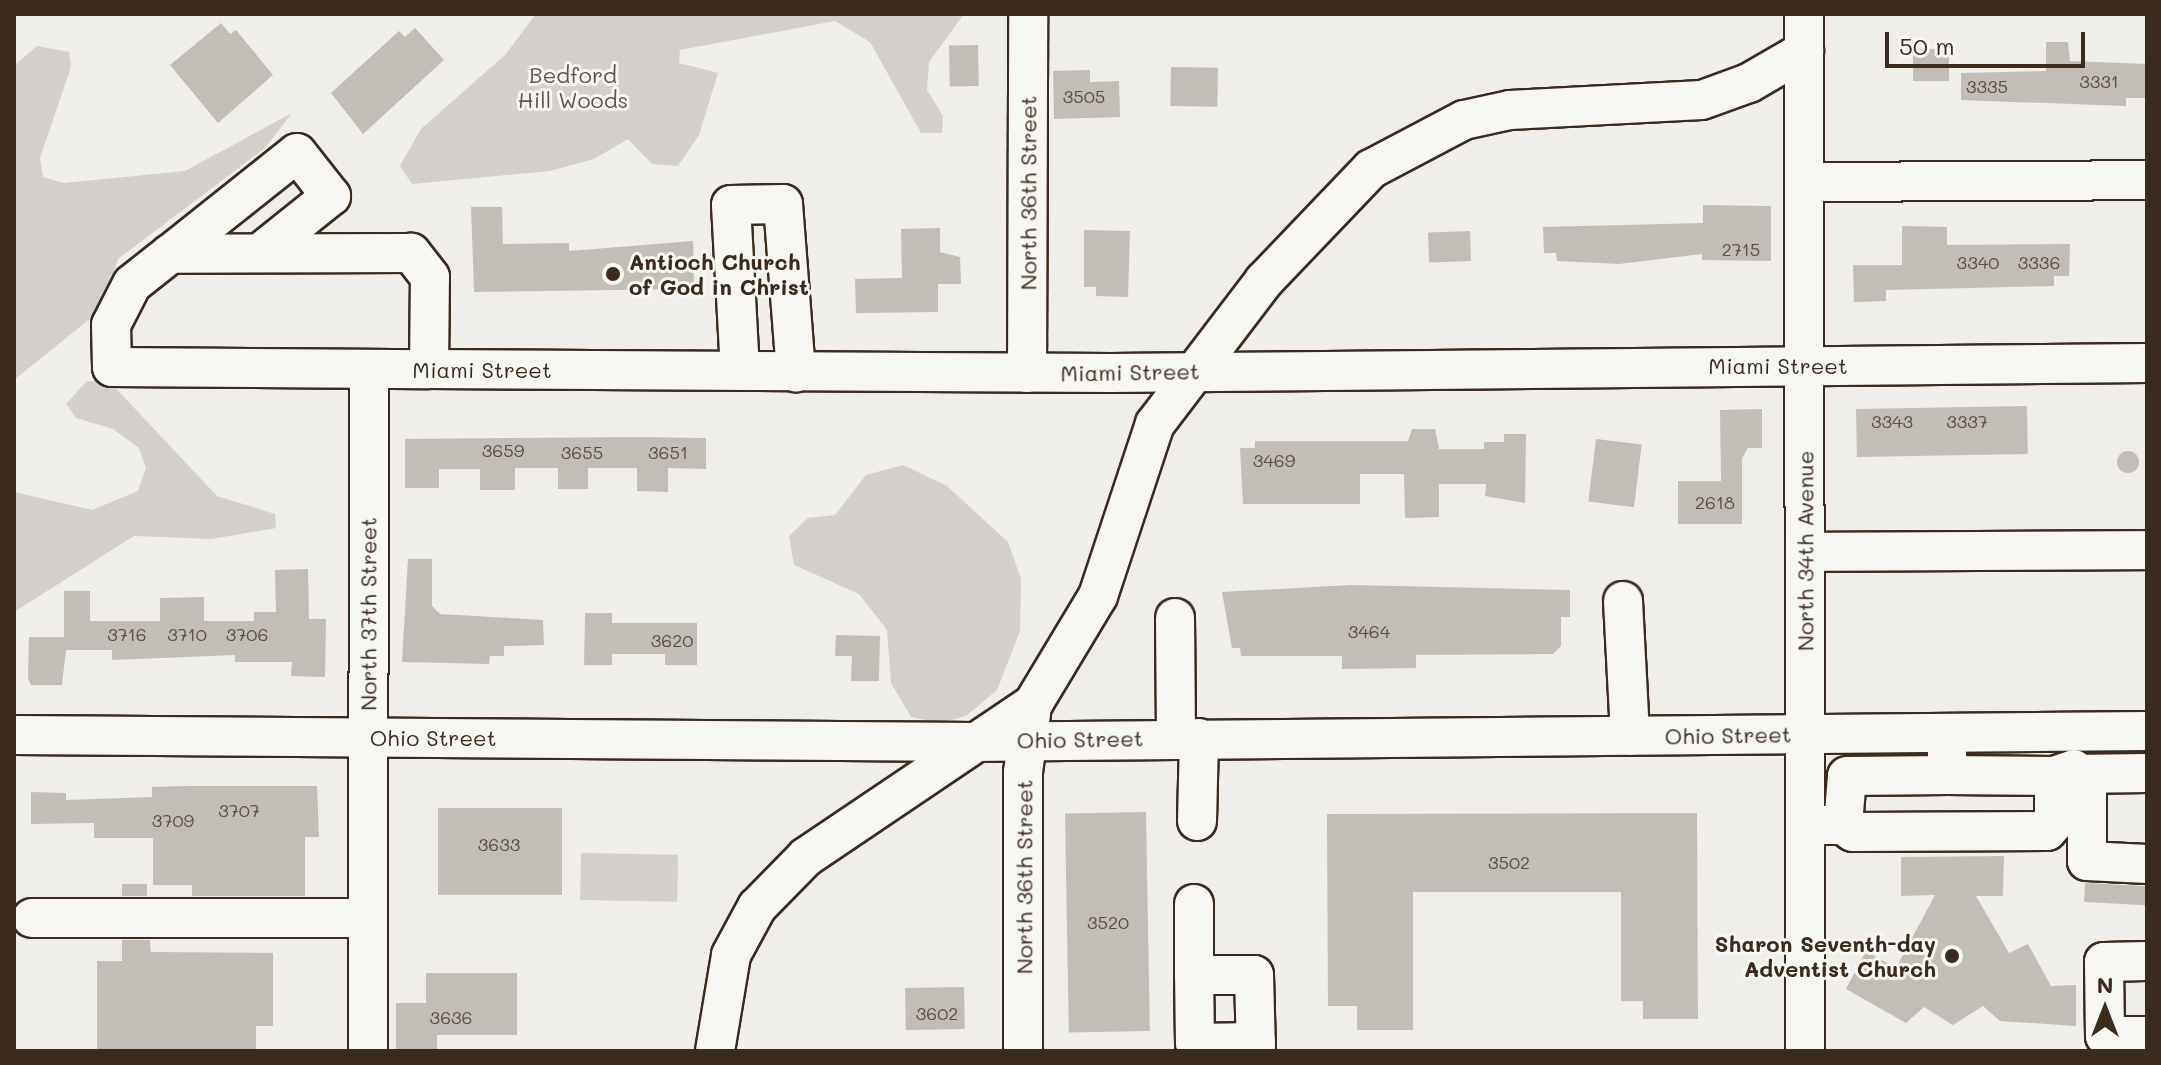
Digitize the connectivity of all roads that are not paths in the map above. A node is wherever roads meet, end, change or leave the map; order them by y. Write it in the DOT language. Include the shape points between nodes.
graph roads {
  1 [pos="1028,14"];
  2 [pos="1804,32"];
  3 [pos="2147,180"];
  4 [pos="1806,182"];
  5 [pos="261,252"];
  6 [pos="170,254"];
  7 [pos="2147,363"];
  8 [pos="1806,366"];
  9 [pos="369,369"];
  10 [pos="429,369"];
  11 [pos="1191,370"];
  12 [pos="740,371"];
  13 [pos="796,372"];
  14 [pos="1027,373"];
  15 [pos="2147,550"];
  16 [pos="1805,552"];
  17 [pos="1623,601"];
  18 [pos="1175,618"];
  19 [pos="1030,721"];
  20 [pos="2147,731"];
  21 [pos="2075,732"];
  22 [pos="1946,733"];
  23 [pos="1804,734"];
  24 [pos="14,735"];
  25 [pos="1630,736"];
  26 [pos="368,738"];
  27 [pos="1188,738"];
  28 [pos="974,742"];
  29 [pos="2147,773"];
  30 [pos="1948,775"];
  31 [pos="2072,775"];
  32 [pos="1197,821"];
  33 [pos="1804,825"];
  34 [pos="1843,825"];
  35 [pos="2147,864"];
  36 [pos="1194,904"];
  37 [pos="32,918"];
  38 [pos="368,918"];
  39 [pos="2147,961"];
  40 [pos="1194,975"];
  41 [pos="2143,1041"];
  42 [pos="1256,1046"];
  43 [pos="368,1051"];
  44 [pos="715,1051"];
  45 [pos="1023,1051"];
  46 [pos="1805,1051"];
  1 -- 14 [label="street, North 36th Street"];
  2 -- 4 [label="street, North 34th Avenue"];
  2 -- 11 [label="street" via="1749,83 1702,100 1510,110 1437,130 1381,162 1328,211"];
  3 -- 4 [label="street"];
  4 -- 8 [label="street, North 34th Avenue"];
  5 -- 6 [label="street"];
  5 -- 6 [label="street" via="331,196 297,153"];
  5 -- 10 [label="street" via="411,253 423,261"];
  6 -- 9 [label="street, Miami Street" via="132,284 118,311 112,367"];
  7 -- 8 [label="street, Miami Street"];
  8 -- 11 [label="street, Miami Street"];
  8 -- 16 [label="street, North 34th Avenue"];
  9 -- 10 [label="street, Miami Street"];
  9 -- 26 [label="street, North 37th Street"];
  10 -- 12 [label="street, Miami Street"];
  11 -- 14 [label="street, Miami Street"];
  11 -- 19 [label="street" via="1155,424 1128,488 1084,626"];
  12 -- 13 [label="street, Miami Street"];
  12 -- 13 [label="street" via="731,205 783,204"];
  13 -- 14 [label="street, Miami Street"];
  15 -- 16 [label="street"];
  16 -- 23 [label="street, North 34th Avenue"];
  17 -- 25 [label="street"];
  18 -- 27 [label="street"];
  19 -- 27 [label="street, Ohio Street"];
  19 -- 28 [label="street, Ohio Street"];
  19 -- 45 [label="street, North 36th Street"];
  20 -- 21 [label="street, Ohio Street"];
  21 -- 22 [label="street, Ohio Street"];
  21 -- 31 [label="street"];
  22 -- 23 [label="street, Ohio Street"];
  22 -- 30 [label="street"];
  23 -- 25 [label="street, Ohio Street"];
  23 -- 33 [label="street, North 34th Avenue"];
  24 -- 26 [label="street, Ohio Street"];
  25 -- 27 [label="street, Ohio Street"];
  26 -- 28 [label="street, Ohio Street"];
  26 -- 38 [label="street, North 37th Street"];
  27 -- 32 [label="street"];
  28 -- 44 [label="street" via="778,881 731,955"];
  29 -- 31 [label="street"];
  30 -- 31 [label="street"];
  30 -- 34 [label="street" via="1847,776"];
  31 -- 34 [label="street" via="2047,831 1853,832"];
  31 -- 35 [label="street" via="2087,861"];
  33 -- 34 [label="street"];
  33 -- 46 [label="street, North 34th Avenue"];
  36 -- 40 [label="street"];
  37 -- 38 [label="street"];
  38 -- 43 [label="street, North 37th Street"];
  39 -- 41 [label="street" via="2104,962 2105,1036"];
  40 -- 42 [label="street" via="1195,1043"];
  40 -- 42 [label="street" via="1254,975"];
}
